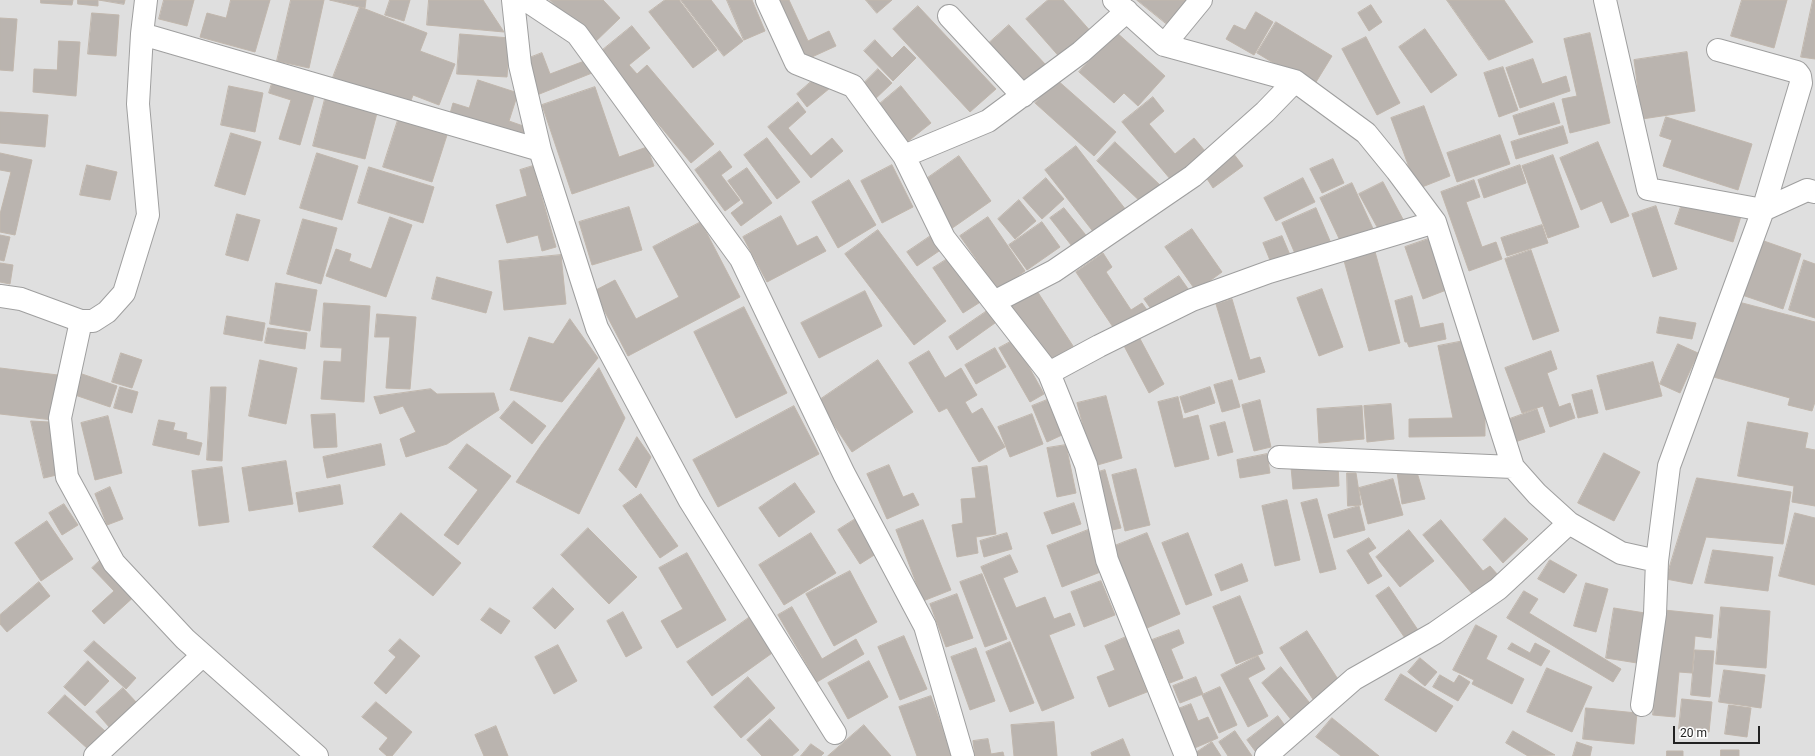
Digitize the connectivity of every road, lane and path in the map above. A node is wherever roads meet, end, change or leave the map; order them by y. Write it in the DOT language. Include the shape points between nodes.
graph roads {
  1 [pos="146,0"];
  2 [pos="513,0"];
  3 [pos="526,0"];
  4 [pos="767,0"];
  5 [pos="1201,0"];
  6 [pos="1605,0"];
  7 [pos="1120,5"];
  8 [pos="949,16"];
  9 [pos="142,34"];
  10 [pos="1164,45"];
  11 [pos="1718,50"];
  12 [pos="1295,81"];
  13 [pos="1023,96"];
  14 [pos="540,150"];
  15 [pos="904,156"];
  16 [pos="1815,192"];
  17 [pos="1763,210"];
  18 [pos="1435,222"];
  19 [pos="0,296"];
  20 [pos="994,302"];
  21 [pos="81,321"];
  22 [pos="1049,373"];
  23 [pos="1279,457"];
  24 [pos="1513,467"];
  25 [pos="1568,523"];
  26 [pos="1657,561"];
  27 [pos="203,655"];
  28 [pos="1642,705"];
  29 [pos="835,733"];
  30 [pos="95,756"];
  31 [pos="317,756"];
  32 [pos="963,756"];
  33 [pos="1186,756"];
  34 [pos="1266,756"];
  1 -- 9 [label="street"];
  2 -- 14 [label="street" via="520,65"];
  3 -- 32 [label="street" via="577,34 741,259 844,474 925,626"];
  4 -- 15 [label="street" via="796,63 853,86"];
  5 -- 10 [label="street"];
  6 -- 17 [label="street" via="1648,189"];
  7 -- 10 [label="street"];
  7 -- 13 [label="street" via="1081,52"];
  8 -- 13 [label="street"];
  9 -- 14 [label="street"];
  9 -- 21 [label="street" via="138,104 148,215 124,293 107,312 93,321"];
  10 -- 12 [label="street"];
  11 -- 17 [label="street" via="1797,72 1800,76 1801,83"];
  12 -- 18 [label="street" via="1366,133"];
  12 -- 20 [label="street" via="1265,112 1193,176 1054,271"];
  13 -- 15 [label="street" via="988,121"];
  14 -- 29 [label="street" via="596,328 690,501"];
  15 -- 20 [label="street" via="944,238"];
  16 -- 17 [label="street" via="1807,190"];
  17 -- 26 [label="street" via="1669,466"];
  18 -- 22 [label="street" via="1269,272 1192,300"];
  18 -- 24 [label="street"];
  19 -- 21 [label="street" via="21,299"];
  20 -- 22 [label="street"];
  21 -- 27 [label="street" via="60,418 67,477 114,563"];
  22 -- 33 [label="street" via="1086,465 1107,560"];
  23 -- 24 [label="street"];
  24 -- 25 [label="street"];
  25 -- 26 [label="street" via="1620,553"];
  25 -- 34 [label="street" via="1498,589 1435,633 1354,679"];
  26 -- 28 [label="street" via="1655,614"];
  27 -- 30 [label="street"];
  27 -- 31 [label="street"];
}
